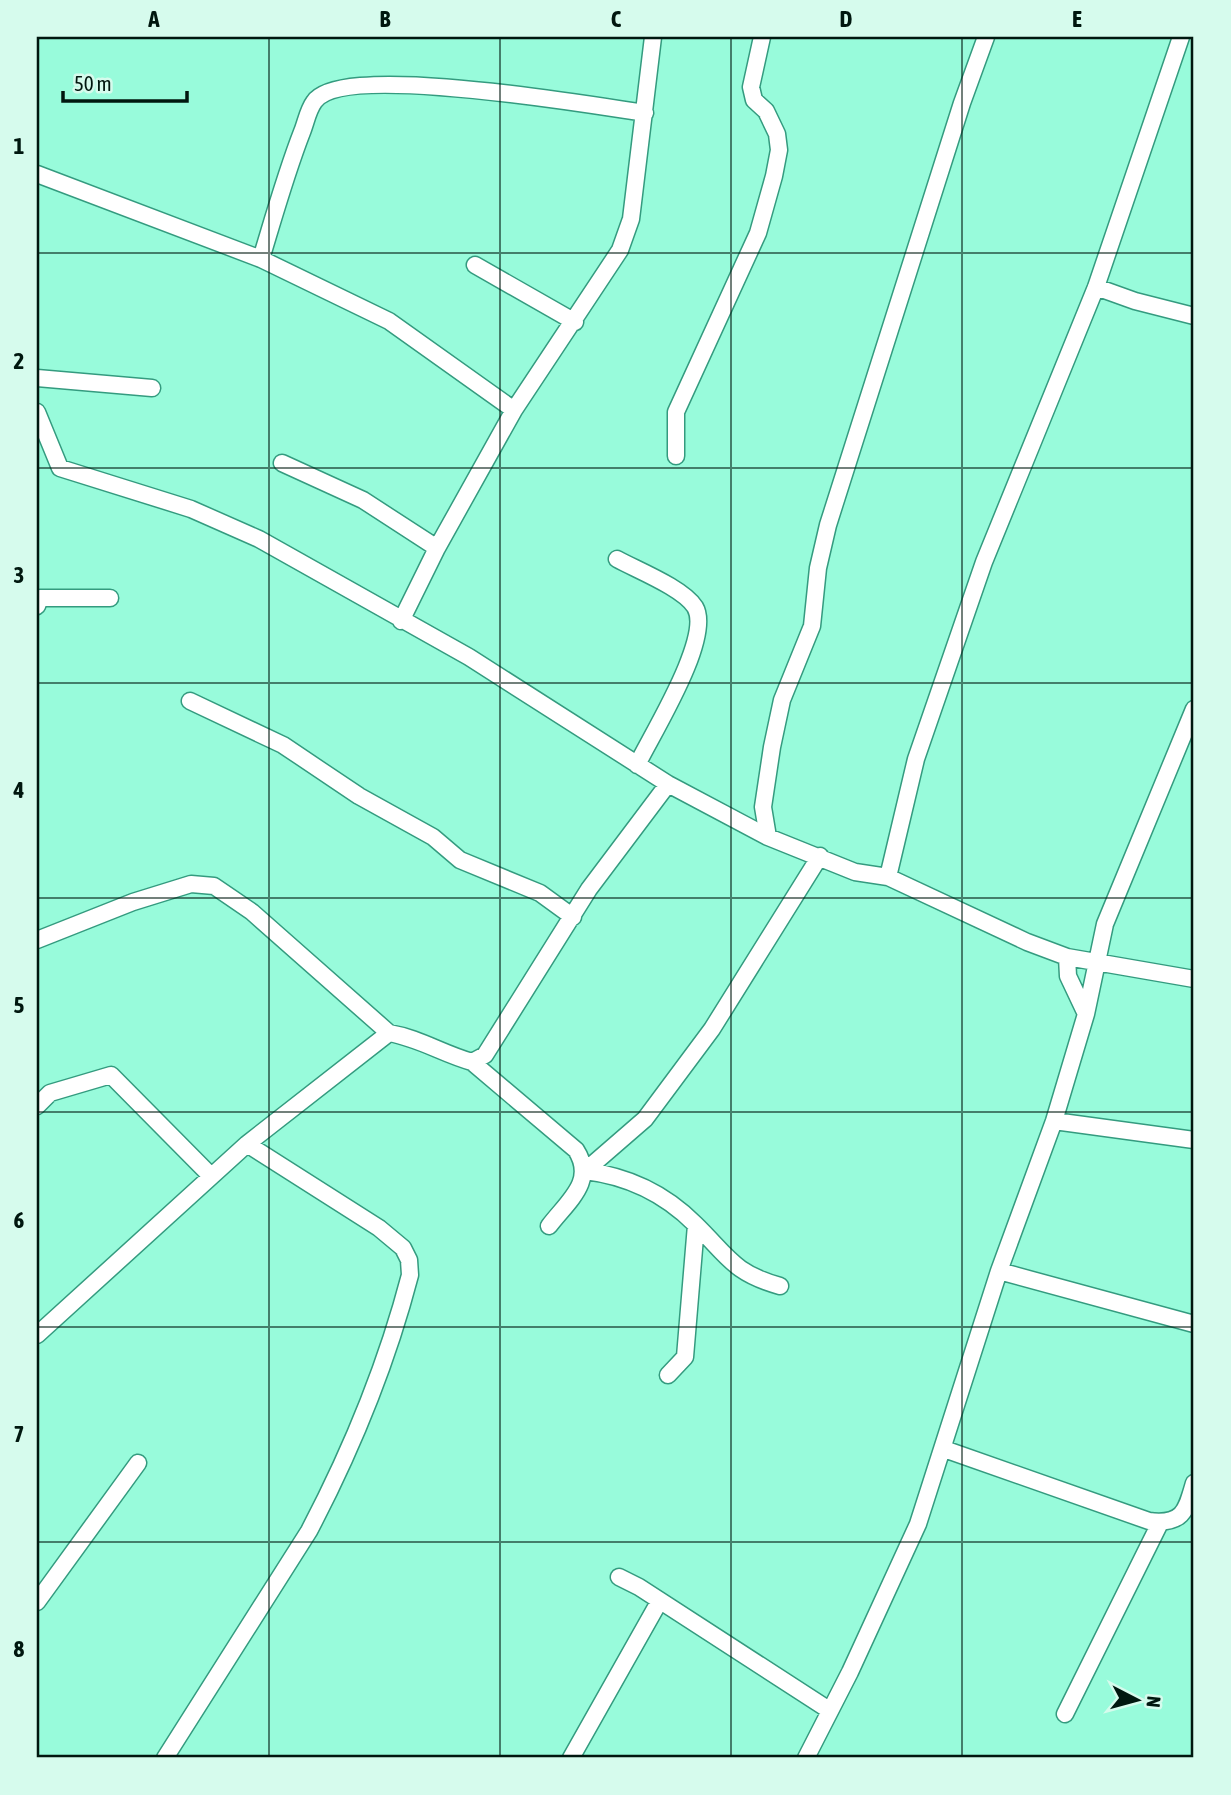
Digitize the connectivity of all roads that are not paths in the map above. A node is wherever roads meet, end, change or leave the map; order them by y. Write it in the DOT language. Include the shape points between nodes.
graph roads {
  1 [pos="653,37"];
  2 [pos="762,37"];
  3 [pos="986,37"];
  4 [pos="1181,37"];
  5 [pos="645,113"];
  6 [pos="37,174"];
  7 [pos="261,259"];
  8 [pos="475,265"];
  9 [pos="1096,287"];
  10 [pos="1194,316"];
  11 [pos="575,322"];
  12 [pos="37,378"];
  13 [pos="152,388"];
  14 [pos="514,410"];
  15 [pos="37,412"];
  16 [pos="676,456"];
  17 [pos="282,463"];
  18 [pos="437,548"];
  19 [pos="617,559"];
  20 [pos="110,598"];
  21 [pos="37,606"];
  22 [pos="401,621"];
  23 [pos="190,701"];
  24 [pos="1194,709"];
  25 [pos="637,765"];
  26 [pos="668,784"];
  27 [pos="768,837"];
  28 [pos="820,856"];
  29 [pos="888,877"];
  30 [pos="573,917"];
  31 [pos="37,940"];
  32 [pos="1067,957"];
  33 [pos="1097,961"];
  34 [pos="1194,979"];
  35 [pos="1086,1014"];
  36 [pos="389,1032"];
  37 [pos="472,1062"];
  38 [pos="37,1106"];
  39 [pos="1054,1121"];
  40 [pos="1194,1140"];
  41 [pos="247,1144"];
  42 [pos="585,1171"];
  43 [pos="211,1175"];
  44 [pos="696,1225"];
  45 [pos="549,1226"];
  46 [pos="999,1271"];
  47 [pos="780,1286"];
  48 [pos="1194,1324"];
  49 [pos="37,1335"];
  50 [pos="668,1375"];
  51 [pos="944,1448"];
  52 [pos="138,1462"];
  53 [pos="1194,1483"];
  54 [pos="1160,1522"];
  55 [pos="619,1577"];
  56 [pos="37,1602"];
  57 [pos="659,1602"];
  58 [pos="829,1710"];
  59 [pos="1065,1714"];
  60 [pos="165,1758"];
  61 [pos="570,1758"];
  62 [pos="806,1758"];
  1 -- 5 [label="street"];
  2 -- 16 [label="street" via="751,87 754,100 766,111 777,134 774,176 758,233 676,412"];
  3 -- 27 [label="street" via="828,525 812,626 782,700 772,747 763,807"];
  4 -- 9 [label="street"];
  5 -- 7 [label="street" via="464,87 373,86 324,93 314,100 293,155"];
  5 -- 11 [label="street" via="631,219 620,250"];
  6 -- 7 [label="street"];
  7 -- 14 [label="street" via="389,321"];
  8 -- 11 [label="street"];
  9 -- 10 [label="street"];
  9 -- 29 [label="street" via="984,562 916,759"];
  11 -- 14 [label="street"];
  12 -- 13 [label="street"];
  14 -- 18 [label="street"];
  15 -- 22 [label="street" via="60,468 191,509 259,539"];
  17 -- 18 [label="street" via="363,500"];
  18 -- 22 [label="street"];
  19 -- 25 [label="street" via="684,596 699,619 695,648"];
  20 -- 21 [label="street" via="40,598"];
  22 -- 25 [label="street" via="497,674"];
  23 -- 30 [label="street" via="283,745 349,790 433,837 460,860 540,894"];
  24 -- 33 [label="street" via="1105,924"];
  25 -- 26 [label="street"];
  26 -- 27 [label="street"];
  26 -- 30 [label="street"];
  27 -- 28 [label="street"];
  28 -- 29 [label="street" via="855,872"];
  28 -- 42 [label="street" via="712,1030 645,1119"];
  29 -- 32 [label="street"];
  30 -- 37 [label="street" via="485,1055"];
  31 -- 36 [label="street" via="191,884 214,886 252,912"];
  32 -- 33 [label="street"];
  32 -- 35 [label="street" via="1068,976"];
  33 -- 34 [label="street"];
  33 -- 35 [label="street"];
  35 -- 39 [label="street"];
  36 -- 37 [label="street"];
  36 -- 41 [label="street"];
  37 -- 42 [label="street" via="576,1150"];
  38 -- 43 [label="street" via="50,1093 111,1075"];
  39 -- 40 [label="street"];
  39 -- 46 [label="street"];
  41 -- 43 [label="street"];
  41 -- 60 [label="street" via="379,1228 403,1248 410,1275 376,1378 326,1499"];
  42 -- 44 [label="street" via="641,1184"];
  42 -- 45 [label="street" via="582,1183"];
  43 -- 49 [label="street"];
  44 -- 47 [label="street" via="733,1266"];
  44 -- 50 [label="street" via="685,1357"];
  46 -- 48 [label="street"];
  46 -- 51 [label="street"];
  51 -- 54 [label="street"];
  51 -- 58 [label="street" via="918,1524"];
  52 -- 56 [label="street"];
  53 -- 54 [label="street" via="1185,1512"];
  54 -- 59 [label="street"];
  55 -- 57 [label="street"];
  57 -- 58 [label="street"];
  57 -- 61 [label="street"];
  58 -- 62 [label="street"];
}
